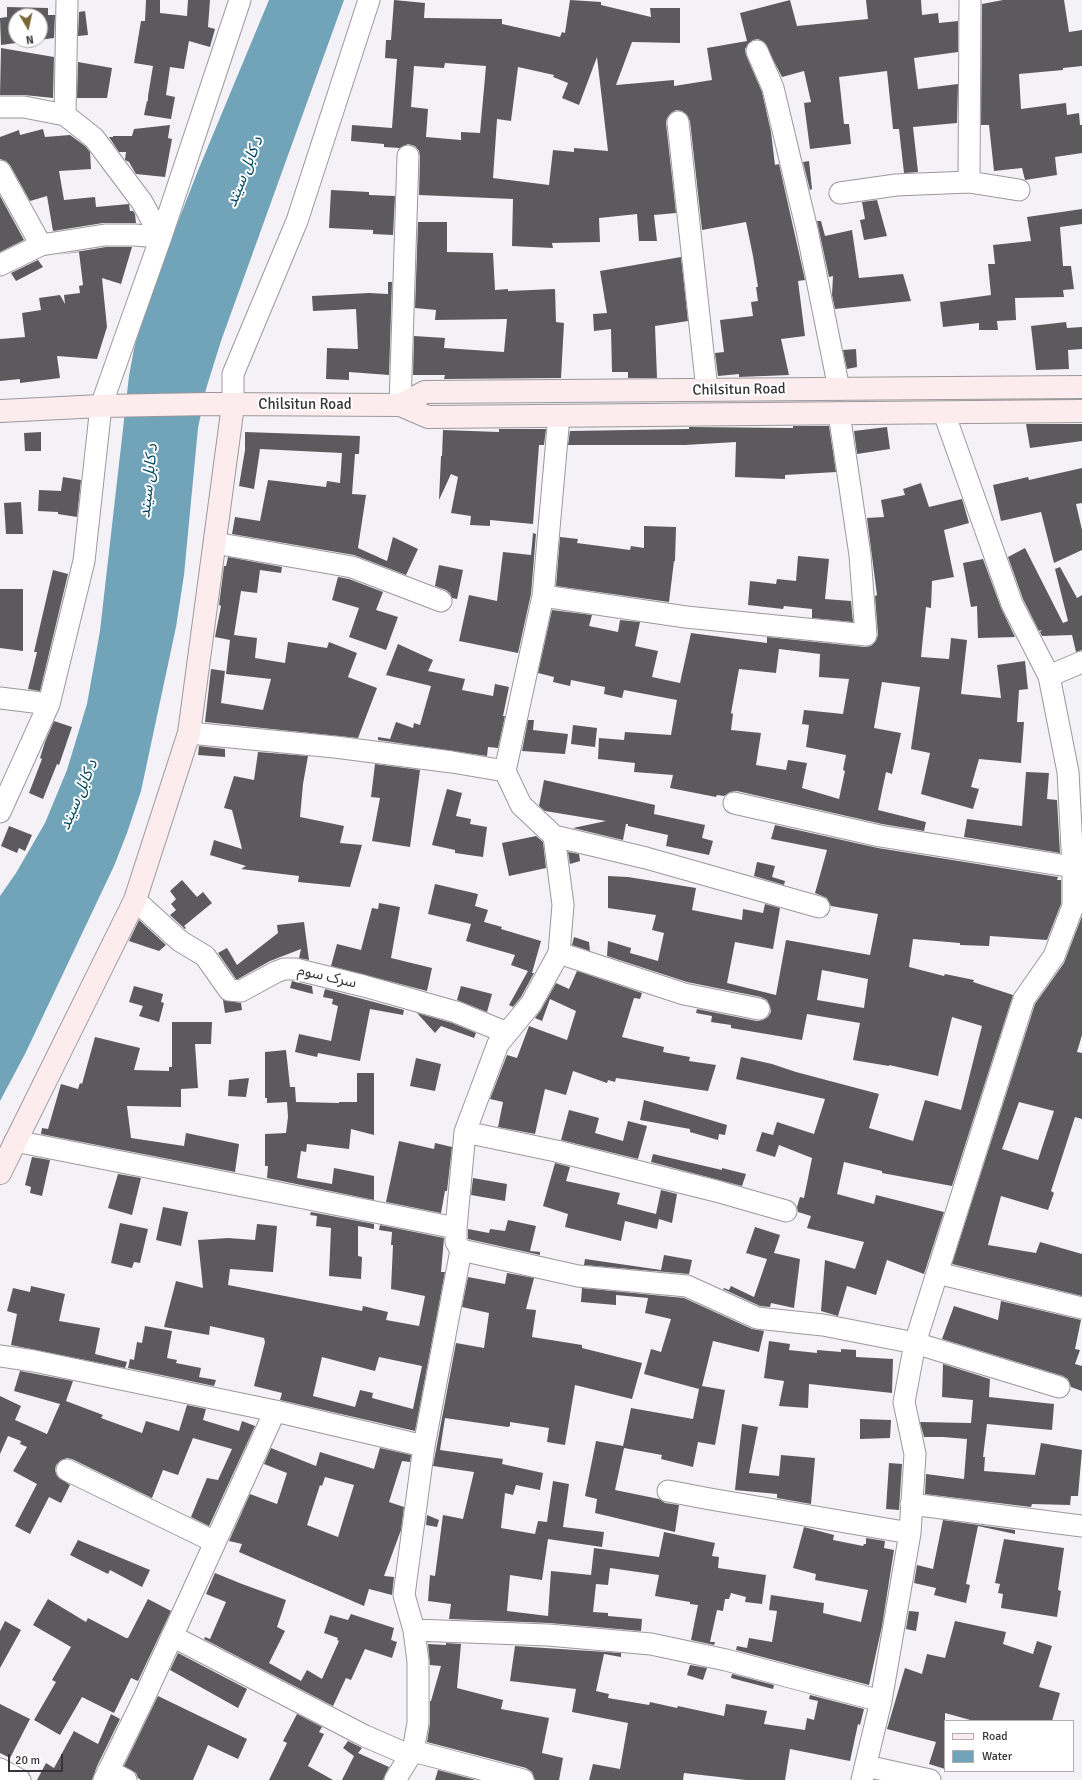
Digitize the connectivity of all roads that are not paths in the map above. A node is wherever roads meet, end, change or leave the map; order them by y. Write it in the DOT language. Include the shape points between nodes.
graph roads {
  1 [pos="67,0"];
  2 [pos="240,0"];
  3 [pos="369,0"];
  4 [pos="970,0"];
  5 [pos="758,51"];
  6 [pos="0,107"];
  7 [pos="65,115"];
  8 [pos="678,122"];
  9 [pos="408,156"];
  10 [pos="0,171"];
  11 [pos="970,182"];
  12 [pos="1019,190"];
  13 [pos="840,193"];
  14 [pos="161,237"];
  15 [pos="41,245"];
  16 [pos="0,265"];
  17 [pos="1082,386"];
  18 [pos="839,389"];
  19 [pos="707,390"];
  20 [pos="233,405"];
  21 [pos="400,405"];
  22 [pos="109,406"];
  23 [pos="0,411"];
  24 [pos="1082,412"];
  25 [pos="839,413"];
  26 [pos="944,413"];
  27 [pos="560,416"];
  28 [pos="214,543"];
  29 [pos="544,596"];
  30 [pos="441,601"];
  31 [pos="1082,662"];
  32 [pos="1049,676"];
  33 [pos="0,698"];
  34 [pos="49,704"];
  35 [pos="189,733"];
  36 [pos="505,771"];
  37 [pos="1075,773"];
  38 [pos="734,803"];
  39 [pos="0,812"];
  40 [pos="554,836"];
  41 [pos="1073,867"];
  42 [pos="135,900"];
  43 [pos="819,908"];
  44 [pos="559,953"];
  45 [pos="759,1009"];
  46 [pos="506,1033"];
  47 [pos="465,1132"];
  48 [pos="15,1141"];
  49 [pos="0,1173"];
  50 [pos="786,1211"];
  51 [pos="456,1228"];
  52 [pos="461,1250"];
  53 [pos="937,1273"];
  54 [pos="1082,1308"];
  55 [pos="915,1343"];
  56 [pos="0,1356"];
  57 [pos="1059,1387"];
  58 [pos="275,1411"];
  59 [pos="424,1446"];
  60 [pos="67,1470"];
  61 [pos="668,1491"];
  62 [pos="911,1504"];
  63 [pos="1082,1526"];
  64 [pos="910,1533"];
  65 [pos="215,1542"];
  66 [pos="414,1630"];
  67 [pos="172,1636"];
  68 [pos="881,1701"];
  69 [pos="412,1751"];
  70 [pos="0,1769"];
  71 [pos="864,1773"];
  72 [pos="113,1777"];
  73 [pos="20,1780"];
  74 [pos="395,1780"];
  75 [pos="523,1780"];
  76 [pos="930,1780"];
  1 -- 7 [label="street"];
  2 -- 14 [label="street"];
  3 -- 20 [label="street" via="297,221 233,374"];
  4 -- 11 [label="street"];
  5 -- 18 [label="street" via="773,88 807,230"];
  6 -- 7 [label="street" via="24,107"];
  7 -- 14 [label="street" via="94,138 142,202"];
  8 -- 19 [label="street"];
  9 -- 21 [label="street"];
  10 -- 15 [label="street"];
  11 -- 12 [label="street"];
  11 -- 13 [label="street" via="896,185"];
  14 -- 15 [label="street" via="105,235"];
  14 -- 22 [label="street"];
  15 -- 16 [label="street"];
  17 -- 18 [label="main road, Chilsitun Road"];
  18 -- 19 [label="main road, Chilsitun Road"];
  19 -- 21 [label="main road, Chilsitun Road" via="425,392"];
  20 -- 21 [label="main road, Chilsitun Road"];
  20 -- 22 [label="main road, Chilsitun Road"];
  20 -- 28 [label="main road"];
  21 -- 27 [label="main road, Chilsitun Road" via="428,417"];
  22 -- 23 [label="main road, Chilsitun Road"];
  22 -- 34 [label="street" via="84,561"];
  24 -- 26 [label="main road, Chilsitun Road"];
  25 -- 26 [label="main road, Chilsitun Road"];
  25 -- 27 [label="main road, Chilsitun Road"];
  25 -- 29 [label="street" via="860,555 866,635 686,617"];
  26 -- 32 [label="street" via="1012,604"];
  27 -- 29 [label="street"];
  28 -- 30 [label="street" via="352,567"];
  28 -- 35 [label="main road"];
  29 -- 36 [label="street"];
  31 -- 32 [label="street"];
  32 -- 37 [label="street"];
  33 -- 34 [label="street"];
  34 -- 39 [label="street"];
  35 -- 36 [label="street" via="335,747"];
  35 -- 42 [label="main road"];
  36 -- 40 [label="street" via="521,805"];
  37 -- 41 [label="street"];
  38 -- 41 [label="street" via="880,836"];
  40 -- 43 [label="street" via="646,858"];
  40 -- 44 [label="street" via="564,905"];
  41 -- 53 [label="street" via="1073,906 1054,956 1024,999"];
  42 -- 46 [label="street, سرک سوم" via="180,941 205,956 229,990 240,991 276,972 295,969 456,1012"];
  42 -- 48 [label="main road"];
  44 -- 45 [label="street" via="684,994"];
  44 -- 46 [label="street" via="531,1004"];
  46 -- 47 [label="street" via="498,1044"];
  47 -- 50 [label="street" via="556,1151"];
  47 -- 51 [label="street"];
  48 -- 49 [label="main road"];
  48 -- 51 [label="street"];
  51 -- 52 [label="street" via="456,1242"];
  52 -- 55 [label="street" via="578,1276 687,1286 757,1318 823,1325"];
  52 -- 59 [label="street"];
  53 -- 54 [label="street"];
  53 -- 55 [label="street"];
  55 -- 57 [label="street"];
  55 -- 62 [label="street" via="904,1402 915,1454"];
  56 -- 58 [label="street"];
  58 -- 59 [label="street"];
  58 -- 65 [label="street"];
  59 -- 66 [label="street" via="404,1595"];
  60 -- 65 [label="street"];
  61 -- 64 [label="street"];
  62 -- 63 [label="street"];
  62 -- 64 [label="street"];
  64 -- 68 [label="street"];
  65 -- 67 [label="street"];
  66 -- 68 [label="street" via="652,1644 726,1660"];
  66 -- 69 [label="street" via="419,1693 418,1723"];
  67 -- 69 [label="street" via="365,1736 402,1752"];
  67 -- 72 [label="street"];
  68 -- 71 [label="street"];
  69 -- 74 [label="street"];
  69 -- 75 [label="street"];
  70 -- 73 [label="street"];
  71 -- 76 [label="street"];
}
